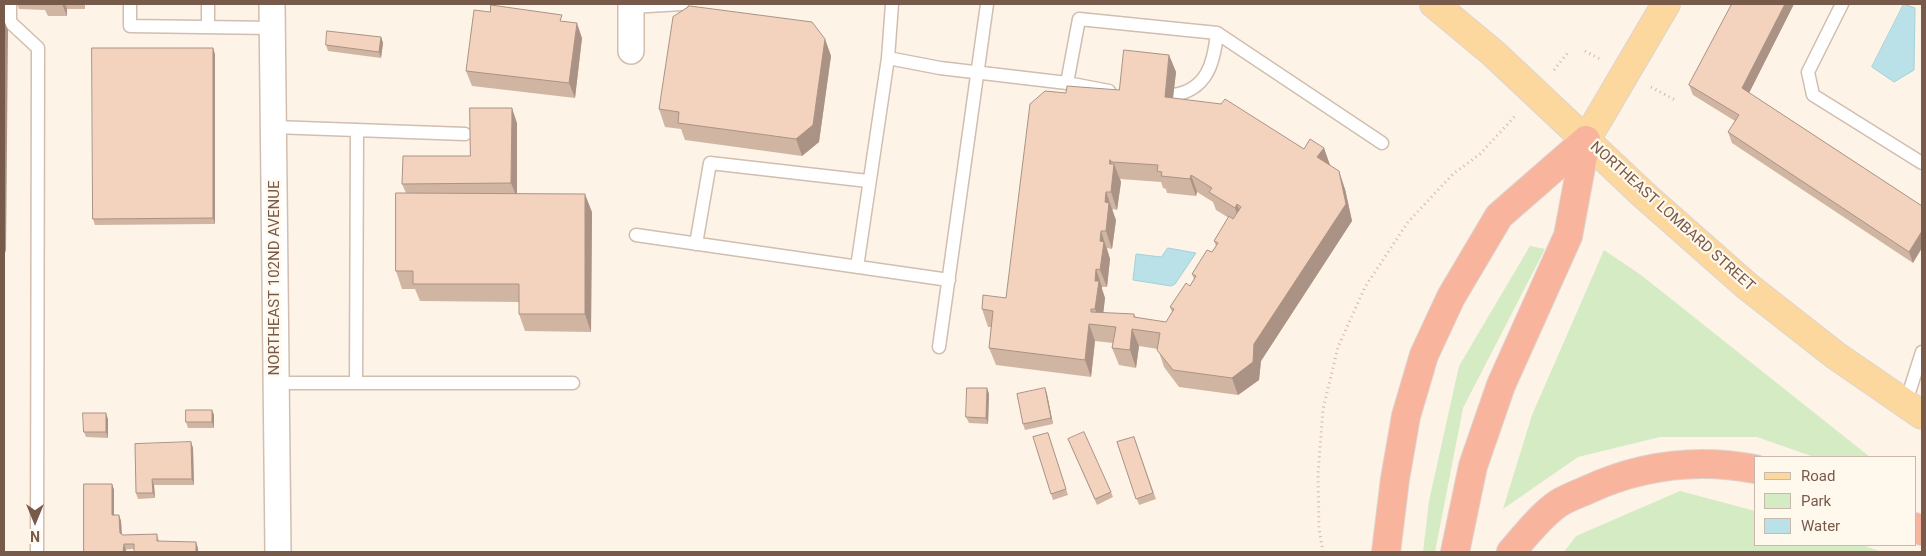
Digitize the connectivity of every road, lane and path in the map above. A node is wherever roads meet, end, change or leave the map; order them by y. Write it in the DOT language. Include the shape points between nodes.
graph roads {
  1 [pos="10,4"];
  2 [pos="130,4"];
  3 [pos="208,4"];
  4 [pos="682,4"];
  5 [pos="892,4"];
  6 [pos="987,4"];
  7 [pos="1434,4"];
  8 [pos="1666,4"];
  9 [pos="1842,4"];
  10 [pos="631,5"];
  11 [pos="272,16"];
  12 [pos="208,27"];
  13 [pos="1217,33"];
  14 [pos="631,51"];
  15 [pos="888,58"];
  16 [pos="978,73"];
  17 [pos="1067,83"];
  18 [pos="1120,93"];
  19 [pos="1173,95"];
  20 [pos="274,127"];
  21 [pos="357,130"];
  22 [pos="465,134"];
  23 [pos="1586,140"];
  24 [pos="1382,143"];
  25 [pos="1480,154"];
  26 [pos="1922,163"];
  27 [pos="868,181"];
  28 [pos="636,236"];
  29 [pos="696,244"];
  30 [pos="857,267"];
  31 [pos="949,280"];
  32 [pos="939,347"];
  33 [pos="1922,352"];
  34 [pos="276,383"];
  35 [pos="356,383"];
  36 [pos="573,383"];
  37 [pos="1914,410"];
  38 [pos="1754,469"];
  39 [pos="37,552"];
  40 [pos="278,552"];
  41 [pos="1323,552"];
  42 [pos="1386,552"];
  43 [pos="1455,552"];
  44 [pos="1511,552"];
  1 -- 39 [label="lane" via="10,22 38,48"];
  2 -- 12 [label="lane" via="130,26"];
  3 -- 12 [label="lane"];
  4 -- 10 [label="lane"];
  5 -- 15 [label="lane"];
  6 -- 16 [label="lane"];
  7 -- 23 [label="main road, NORTHEAST LOMBARD STREET" via="1493,53"];
  8 -- 23 [label="main road"];
  9 -- 26 [label="lane" via="1808,72 1813,95"];
  10 -- 14 [label="street"];
  11 -- 12 [label="lane"];
  11 -- 20 [label="street, NORTHEAST 102ND AVENUE"];
  13 -- 17 [label="lane" via="1079,19"];
  13 -- 19 [label="lane" via="1215,53 1207,76 1196,88"];
  13 -- 24 [label="lane"];
  15 -- 16 [label="lane"];
  15 -- 27 [label="lane"];
  16 -- 17 [label="lane"];
  16 -- 31 [label="lane"];
  17 -- 18 [label="lane"];
  20 -- 21 [label="lane"];
  20 -- 34 [label="street, NORTHEAST 102ND AVENUE"];
  21 -- 22 [label="lane"];
  21 -- 35 [label="lane"];
  23 -- 37 [label="main road, NORTHEAST LOMBARD STREET" via="1747,286 1835,355"];
  23 -- 42 [label="highway" via="1500,216 1451,298 1424,355 1406,416"];
  23 -- 43 [label="highway" via="1568,236 1501,385 1473,466"];
  25 -- 41 [label="path" via="1453,174 1408,222 1365,287 1338,347 1323,409 1318,474 1319,529"];
  27 -- 29 [label="lane" via="710,163"];
  27 -- 30 [label="lane"];
  28 -- 29 [label="lane"];
  29 -- 30 [label="lane"];
  30 -- 31 [label="lane"];
  31 -- 32 [label="lane"];
  33 -- 37 [label="lane"];
  34 -- 35 [label="lane"];
  34 -- 40 [label="street, NORTHEAST 102ND AVENUE"];
  35 -- 36 [label="lane"];
  38 -- 44 [label="highway" via="1685,464 1629,473 1559,503 1526,533"];
}
